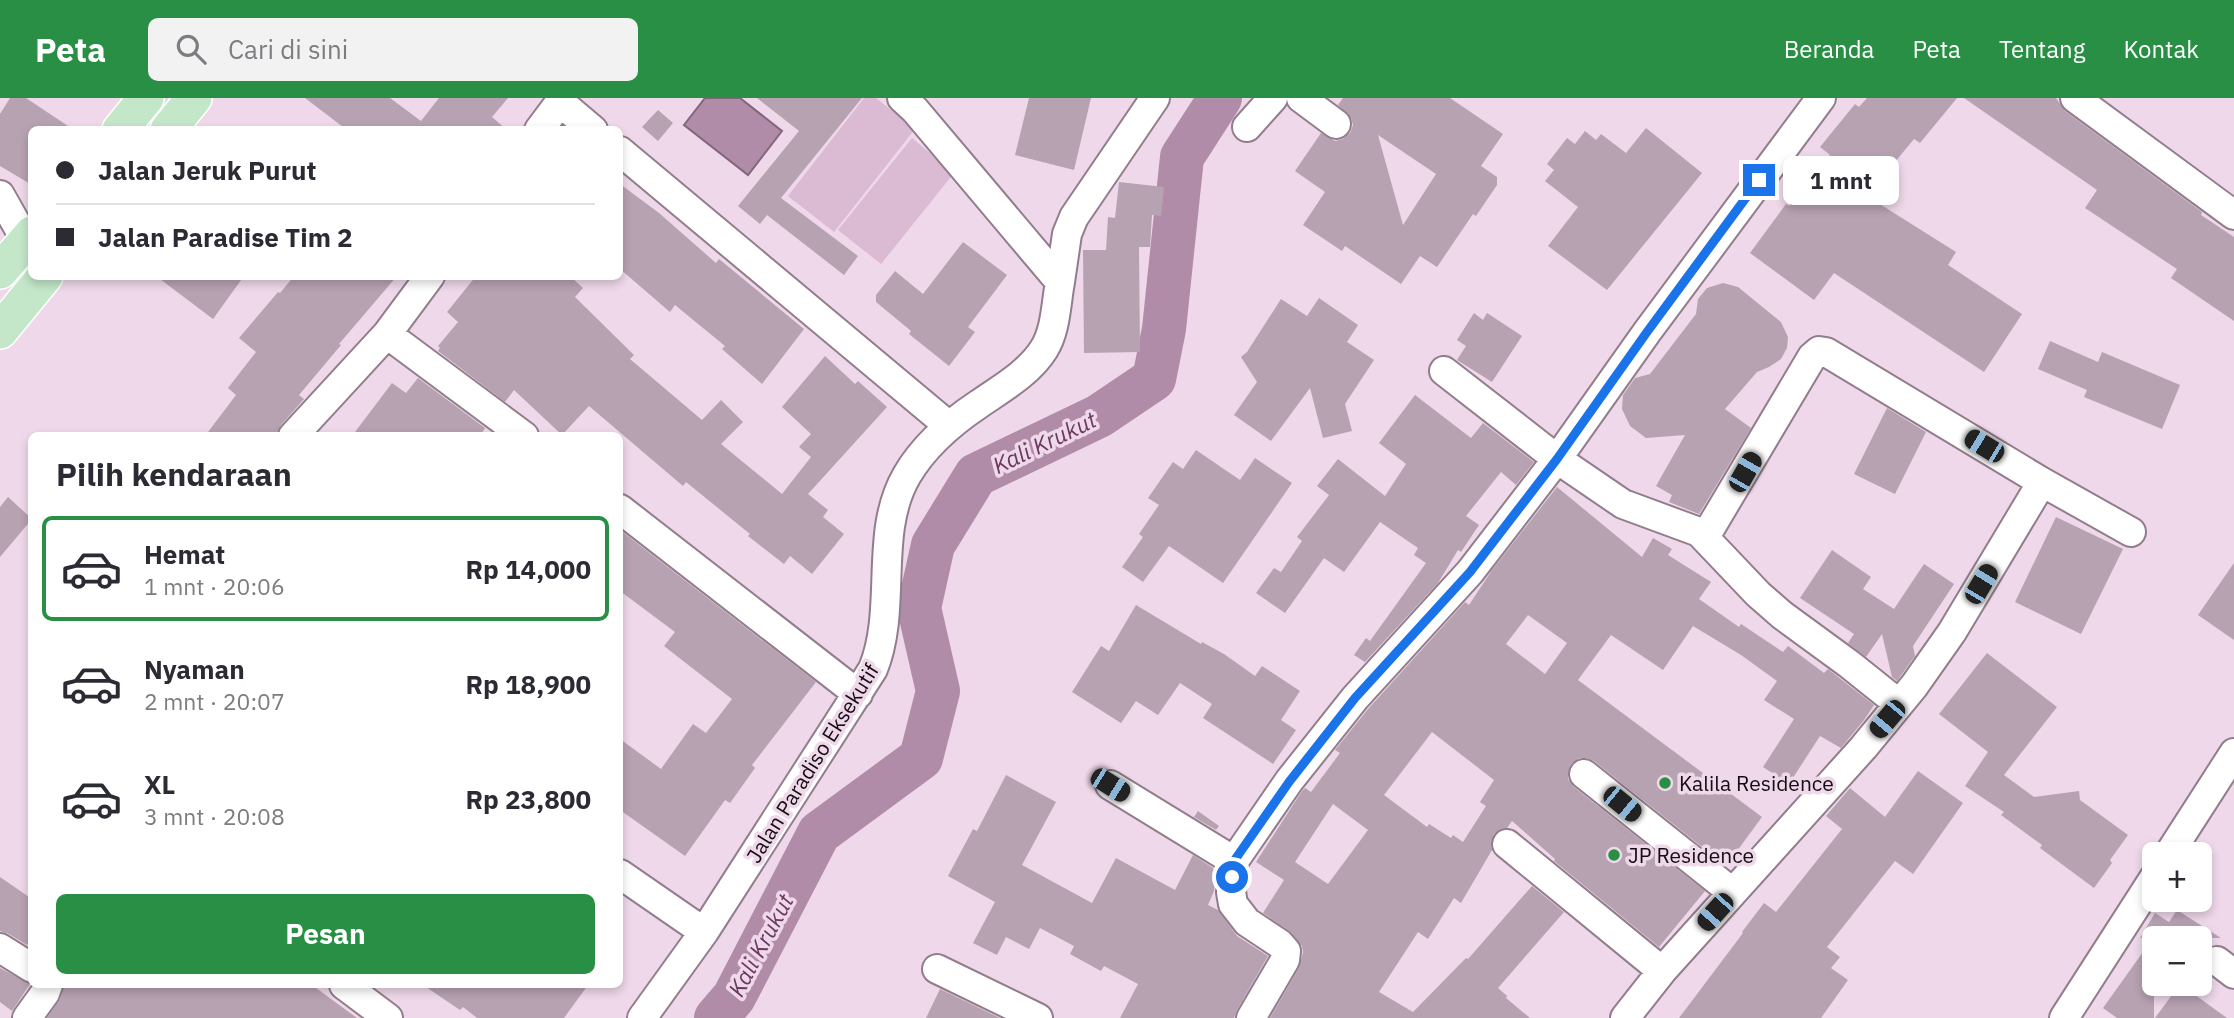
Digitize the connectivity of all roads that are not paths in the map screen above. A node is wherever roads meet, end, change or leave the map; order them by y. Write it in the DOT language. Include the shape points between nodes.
graph roads {
  1 [pos="146,98"];
  2 [pos="194,98"];
  3 [pos="902,98"];
  4 [pos="1155,98"];
  5 [pos="1273,98"];
  6 [pos="1301,98"];
  7 [pos="2075,98"];
  8 [pos="561,100"];
  9 [pos="1819,101"];
  10 [pos="1336,124"];
  11 [pos="123,126"];
  12 [pos="171,126"];
  13 [pos="542,126"];
  14 [pos="589,126"];
  15 [pos="1247,127"];
  16 [pos="623,154"];
  17 [pos="1,199"];
  18 [pos="2234,215"];
  19 [pos="28,237"];
  20 [pos="28,239"];
  21 [pos="0,271"];
  22 [pos="43,280"];
  23 [pos="427,280"];
  24 [pos="1059,282"];
  25 [pos="0,331"];
  26 [pos="387,334"];
  27 [pos="1444,371"];
  28 [pos="949,426"];
  29 [pos="297,432"];
  30 [pos="519,432"];
  31 [pos="1557,459"];
  32 [pos="2042,482"];
  33 [pos="623,511"];
  34 [pos="2131,532"];
  35 [pos="1705,537"];
  36 [pos="858,694"];
  37 [pos="1899,704"];
  38 [pos="2234,754"];
  39 [pos="1584,774"];
  40 [pos="1110,785"];
  41 [pos="2177,842"];
  42 [pos="1507,844"];
  43 [pos="1234,861"];
  44 [pos="623,876"];
  45 [pos="1732,892"];
  46 [pos="2142,897"];
  47 [pos="704,932"];
  48 [pos="0,948"];
  49 [pos="28,966"];
  50 [pos="937,969"];
  51 [pos="1662,971"];
  52 [pos="47,988"];
  53 [pos="348,988"];
  54 [pos="27,1018"];
  55 [pos="388,1018"];
  56 [pos="642,1018"];
  57 [pos="1038,1018"];
  58 [pos="1251,1018"];
  59 [pos="1625,1018"];
  60 [pos="2064,1018"];
  1 -- 11 [label="main road"];
  2 -- 12 [label="main road"];
  3 -- 24 [label="street"];
  4 -- 24 [label="street, Jalan Paradiso Eksekutif" via="1074,217"];
  5 -- 15 [label="street"];
  6 -- 10 [label="street"];
  7 -- 18 [label="street"];
  8 -- 13 [label="street"];
  8 -- 14 [label="street"];
  9 -- 31 [label="street"];
  16 -- 28 [label="street"];
  17 -- 19 [label="street"];
  20 -- 21 [label="main road"];
  22 -- 25 [label="main road"];
  23 -- 26 [label="street"];
  24 -- 28 [label="street, Jalan Paradiso Eksekutif" via="1045,349 1012,381"];
  26 -- 29 [label="street"];
  26 -- 30 [label="street"];
  27 -- 31 [label="street"];
  28 -- 36 [label="street, Jalan Paradiso Eksekutif" via="907,475 896,502 881,649"];
  31 -- 35 [label="street" via="1623,504"];
  31 -- 43 [label="street" via="1470,572 1366,684"];
  32 -- 34 [label="street"];
  32 -- 35 [label="street" via="1819,351"];
  32 -- 37 [label="street" via="1952,632"];
  33 -- 36 [label="street"];
  35 -- 37 [label="street" via="1782,615"];
  36 -- 47 [label="street, Jalan Paradiso Eksekutif"];
  37 -- 45 [label="street"];
  38 -- 41 [label="street"];
  39 -- 45 [label="street"];
  40 -- 43 [label="street"];
  42 -- 51 [label="street"];
  43 -- 58 [label="street" via="1233,904 1247,922 1286,951"];
  44 -- 47 [label="street"];
  45 -- 51 [label="street"];
  46 -- 60 [label="street"];
  47 -- 56 [label="street, Jalan Paradiso Eksekutif"];
  48 -- 49 [label="street"];
  50 -- 57 [label="street"];
  51 -- 59 [label="street"];
  52 -- 54 [label="street"];
  53 -- 55 [label="street"];
}
